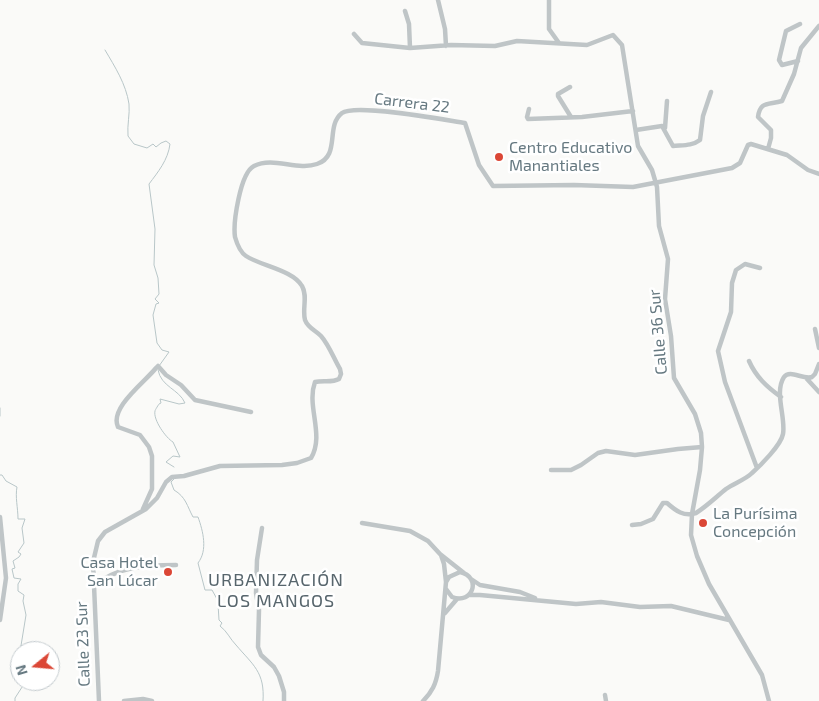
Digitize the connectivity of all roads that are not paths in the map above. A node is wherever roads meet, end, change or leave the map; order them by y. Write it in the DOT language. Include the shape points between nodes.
graph roads {
  1 [pos="438,0"];
  2 [pos="549,0"];
  3 [pos="406,10"];
  4 [pos="800,24"];
  5 [pos="819,26"];
  6 [pos="354,34"];
  7 [pos="559,43"];
  8 [pos="446,46"];
  9 [pos="410,48"];
  10 [pos="798,60"];
  11 [pos="570,87"];
  12 [pos="711,92"];
  13 [pos="667,101"];
  14 [pos="529,109"];
  15 [pos="633,111"];
  16 [pos="571,117"];
  17 [pos="664,128"];
  18 [pos="636,130"];
  19 [pos="768,149"];
  20 [pos="819,174"];
  21 [pos="656,182"];
  22 [pos="760,268"];
  23 [pos="309,327"];
  24 [pos="815,329"];
  25 [pos="819,348"];
  26 [pos="749,361"];
  27 [pos="819,364"];
  28 [pos="807,379"];
  29 [pos="819,392"];
  30 [pos="781,397"];
  31 [pos="251,412"];
  32 [pos="702,447"];
  33 [pos="757,468"];
  34 [pos="551,470"];
  35 [pos="141,512"];
  36 [pos="692,514"];
  37 [pos="0,517"];
  38 [pos="362,523"];
  39 [pos="632,524"];
  40 [pos="262,528"];
  41 [pos="440,554"];
  42 [pos="176,566"];
  43 [pos="465,574"];
  44 [pos="471,579"];
  45 [pos="446,582"];
  46 [pos="94,586"];
  47 [pos="446,589"];
  48 [pos="469,595"];
  49 [pos="457,599"];
  50 [pos="538,600"];
  51 [pos="444,614"];
  52 [pos="0,620"];
  53 [pos="729,620"];
  54 [pos="605,695"];
  55 [pos="98,701"];
  56 [pos="124,701"];
  57 [pos="152,701"];
  58 [pos="284,701"];
  59 [pos="423,701"];
  60 [pos="606,701"];
  61 [pos="769,701"];
  1 -- 8 [label="street"];
  2 -- 7 [label="street" via="549,29"];
  3 -- 9 [label="street"];
  4 -- 10 [label="street" via="786,31 779,60 782,65"];
  5 -- 10 [label="street" via="804,43"];
  6 -- 9 [label="street" via="362,43"];
  7 -- 8 [label="street" via="518,41 495,46"];
  7 -- 15 [label="street, Calle 36 Sur" via="587,45 613,35 622,45"];
  8 -- 9 [label="street"];
  10 -- 19 [label="street" via="782,102 764,104 759,109 758,118 771,130"];
  11 -- 16 [label="street" via="558,96"];
  12 -- 17 [label="street" via="698,142 673,146"];
  13 -- 17 [label="street"];
  14 -- 16 [label="street" via="528,119"];
  15 -- 16 [label="street"];
  15 -- 18 [label="street, Calle 36 Sur"];
  17 -- 18 [label="street" via="660,125"];
  18 -- 21 [label="street, Calle 36 Sur" via="638,146"];
  19 -- 20 [label="street" via="787,155"];
  19 -- 21 [label="street, Carrera 22" via="751,144 740,162 732,168"];
  21 -- 23 [label="street, Carrera 22" via="633,187 494,186 478,165 465,122 410,113 344,111 336,121 326,160 303,166 255,165 244,177 239,197 235,235 238,247 246,256 302,285 305,320"];
  21 -- 32 [label="street, Calle 36 Sur" via="659,226 668,259 665,299 672,368 678,386 697,419"];
  22 -- 33 [label="street" via="745,264 736,270 731,312 718,351 724,382"];
  23 -- 35 [label="street, Calle 23 Sur" via="321,336 341,374 334,381 315,382 312,390 316,444 310,458 282,465 220,466 172,477 157,498"];
  24 -- 25 [label="street"];
  26 -- 30 [label="street" via="761,380"];
  27 -- 28 [label="street" via="812,378"];
  28 -- 29 [label="street"];
  28 -- 30 [label="street" via="786,375"];
  30 -- 33 [label="street" via="783,436"];
  31 -- 35 [label="street" via="196,400 158,366 121,406 116,418 118,427 140,435 152,456 152,489"];
  32 -- 34 [label="street" via="635,455 606,451 571,470"];
  32 -- 36 [label="street, Calle 36 Sur"];
  33 -- 36 [label="street"];
  35 -- 46 [label="street, Calle 23 Sur" via="105,532 98,541 93,562"];
  36 -- 39 [label="street" via="680,513 663,503 653,519"];
  36 -- 53 [label="street, Calle 36 Sur" via="693,545"];
  37 -- 52 [label="street" via="6,578"];
  38 -- 41 [label="street" via="410,531 428,541"];
  40 -- 58 [label="street" via="257,560 258,647 261,656 277,671"];
  41 -- 43 [label="street"];
  41 -- 45 [label="street"];
  42 -- 46 [label="street, Calle 23 Sur" via="122,570"];
  43 -- 44 [label="street"];
  43 -- 45 [label="street" via="454,573"];
  44 -- 48 [label="street" via="473,588"];
  44 -- 50 [label="street" via="480,585 520,592"];
  45 -- 47 [label="street"];
  46 -- 55 [label="street, Calle 23 Sur"];
  47 -- 49 [label="street"];
  47 -- 51 [label="street"];
  48 -- 49 [label="street"];
  48 -- 50 [label="street"];
  49 -- 51 [label="street"];
  50 -- 53 [label="street" via="671,606"];
  51 -- 59 [label="street" via="436,683"];
  53 -- 61 [label="street, Calle 36 Sur" via="762,675"];
  54 -- 60 [label="street"];
  56 -- 57 [label="street"];
}
